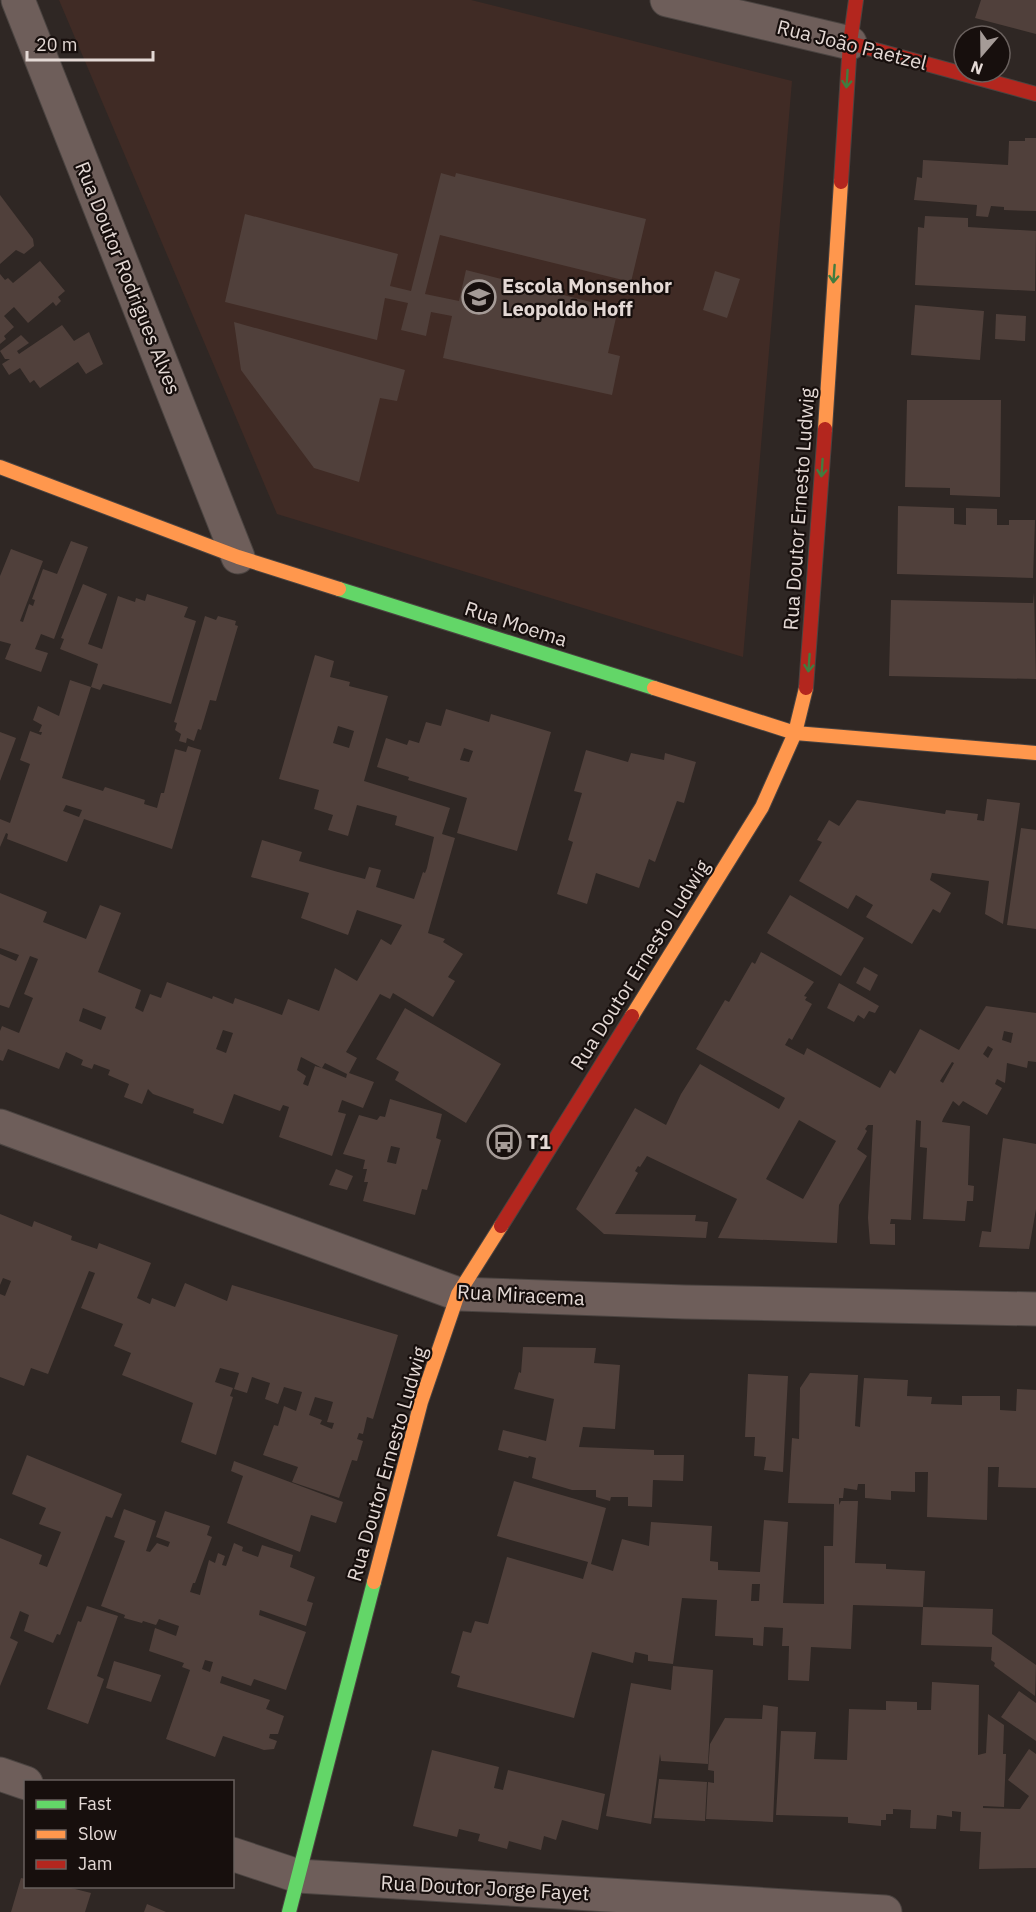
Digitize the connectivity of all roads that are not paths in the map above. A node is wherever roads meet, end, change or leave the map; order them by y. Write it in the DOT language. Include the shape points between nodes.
graph roads {
  1 [pos="18,0"];
  2 [pos="666,0"];
  3 [pos="856,0"];
  4 [pos="850,43"];
  5 [pos="1036,94"];
  6 [pos="0,466"];
  7 [pos="238,557"];
  8 [pos="795,733"];
  9 [pos="1036,753"];
  10 [pos="0,1126"];
  11 [pos="458,1294"];
  12 [pos="1036,1309"];
  13 [pos="0,1774"];
  14 [pos="24,1782"];
  15 [pos="234,1855"];
  16 [pos="298,1876"];
  17 [pos="289,1912"];
  18 [pos="885,1912"];
  1 -- 7 [label="street, Rua Doutor Rodrigues Alves"];
  2 -- 4 [label="street, Rua João Paetzel"];
  3 -- 4 [label="street, Rua Doutor Ernesto Ludwig"];
  4 -- 5 [label="street, Rua João Paetzel"];
  4 -- 8 [label="street, Rua Doutor Ernesto Ludwig, one-way" via="808,681"];
  6 -- 7 [label="street, Rua Moema"];
  7 -- 8 [label="street, Rua Moema"];
  8 -- 9 [label="street, Rua Moema"];
  8 -- 11 [label="street, Rua Doutor Ernesto Ludwig" via="762,807"];
  10 -- 11 [label="street, Rua Miracema"];
  11 -- 12 [label="street, Rua Miracema"];
  11 -- 16 [label="street, Rua Doutor Ernesto Ludwig" via="421,1402"];
  13 -- 14 [label="street"];
  15 -- 16 [label="street, Rua Doutor Jorge Fayet"];
  16 -- 17 [label="street, Rua Doutor Ernesto Ludwig"];
  16 -- 18 [label="street, Rua Doutor Jorge Fayet"];
}
